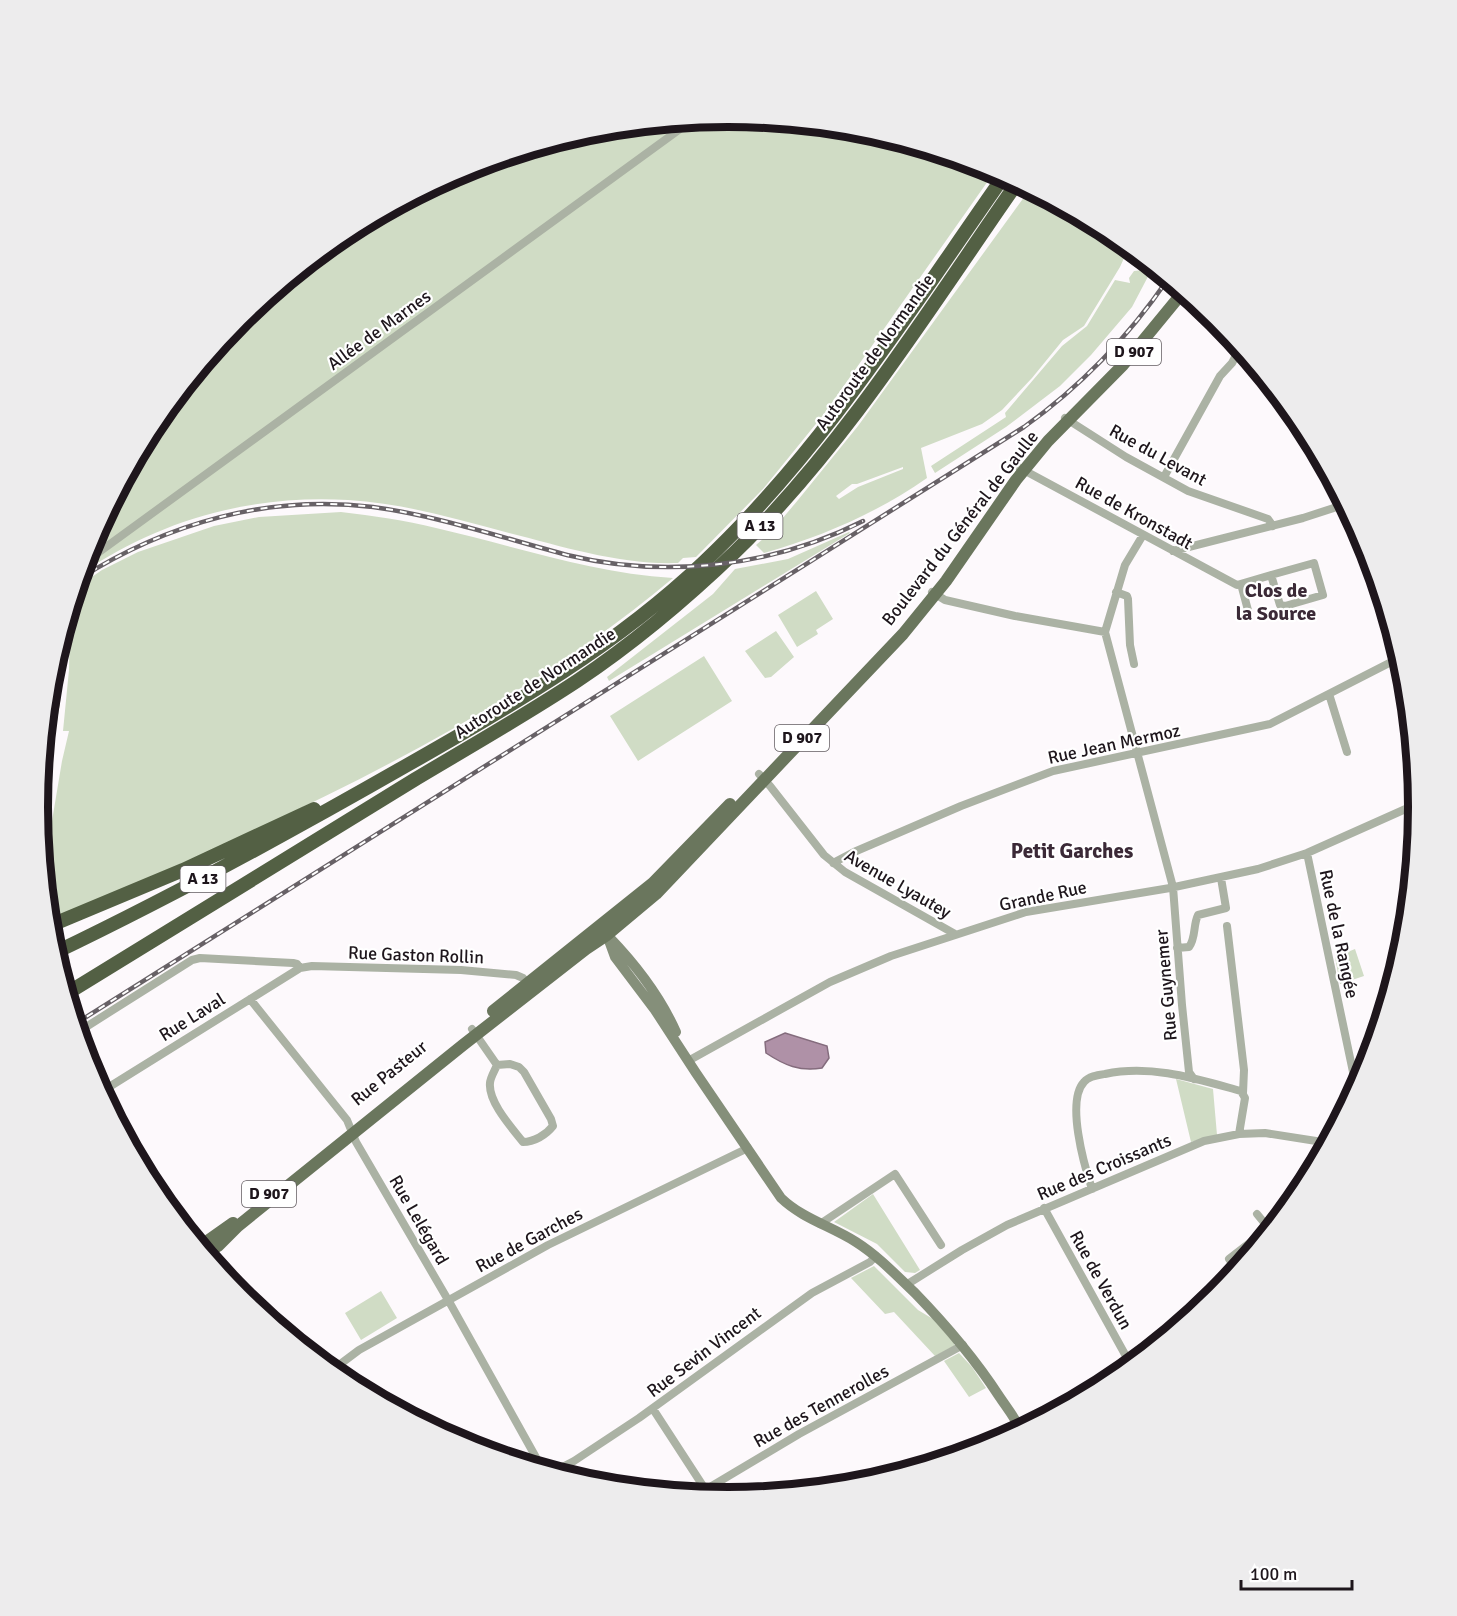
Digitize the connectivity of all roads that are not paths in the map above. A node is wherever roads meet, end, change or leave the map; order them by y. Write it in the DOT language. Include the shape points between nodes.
graph roads {
  1 [pos="679,129"];
  2 [pos="999,184"];
  3 [pos="1012,190"];
  4 [pos="1174,294"];
  5 [pos="1179,297"];
  6 [pos="1236,355"];
  7 [pos="1066,419"];
  8 [pos="1021,468"];
  9 [pos="1164,477"];
  10 [pos="1339,506"];
  11 [pos="1273,526"];
  12 [pos="1143,535"];
  13 [pos="1173,551"];
  14 [pos="98,553"];
  15 [pos="1271,575"];
  16 [pos="1239,585"];
  17 [pos="1116,592"];
  18 [pos="933,593"];
  19 [pos="1249,614"];
  20 [pos="1105,632"];
  21 [pos="1393,661"];
  22 [pos="1134,664"];
  23 [pos="1329,694"];
  24 [pos="1347,752"];
  25 [pos="1138,754"];
  26 [pos="761,777"];
  27 [pos="342,802"];
  28 [pos="1409,808"];
  29 [pos="1307,854"];
  30 [pos="833,863"];
  31 [pos="1221,878"];
  32 [pos="1173,887"];
  33 [pos="641,900"];
  34 [pos="58,922"];
  35 [pos="1227,926"];
  36 [pos="604,930"];
  37 [pos="955,934"];
  38 [pos="1177,948"];
  39 [pos="63,949"];
  40 [pos="300,968"];
  41 [pos="528,983"];
  42 [pos="73,990"];
  43 [pos="250,999"];
  44 [pos="84,1028"];
  45 [pos="474,1032"];
  46 [pos="686,1058"];
  47 [pos="497,1065"];
  48 [pos="1354,1075"];
  49 [pos="1194,1079"];
  50 [pos="108,1087"];
  51 [pos="1243,1093"];
  52 [pos="352,1131"];
  53 [pos="1239,1134"];
  54 [pos="1321,1142"];
  55 [pos="748,1148"];
  56 [pos="1092,1189"];
  57 [pos="1044,1209"];
  58 [pos="1257,1214"];
  59 [pos="820,1224"];
  60 [pos="1266,1224"];
  61 [pos="1252,1242"];
  62 [pos="941,1245"];
  63 [pos="208,1246"];
  64 [pos="876,1256"];
  65 [pos="1233,1265"];
  66 [pos="906,1285"];
  67 [pos="448,1300"];
  68 [pos="963,1345"];
  69 [pos="1128,1359"];
  70 [pos="338,1366"];
  71 [pos="652,1409"];
  72 [pos="1013,1418"];
  73 [pos="1017,1424"];
  74 [pos="1014,1425"];
  75 [pos="538,1461"];
  76 [pos="562,1467"];
  77 [pos="704,1487"];
  78 [pos="708,1488"];
  1 -- 14 [label="street, Allée de Marnes"];
  2 -- 27 [label="highway, Autoroute de Normandie / A 13" via="818,438 704,562 630,625 562,674"];
  3 -- 42 [label="highway, Autoroute de Normandie / A 13" via="829,447 782,504 688,595 603,663 531,710"];
  4 -- 7 [label="main road, Boulevard du Général de Gaulle / D 907"];
  5 -- 7 [label="main road, Boulevard du Général de Gaulle / D 907" via="1123,365"];
  6 -- 9 [label="street" via="1220,375"];
  7 -- 8 [label="main road, Boulevard du Général de Gaulle / D 907"];
  7 -- 9 [label="street, Rue du Levant"];
  8 -- 12 [label="street, Rue de Kronstadt"];
  8 -- 18 [label="main road, Boulevard du Général de Gaulle / D 907"];
  9 -- 11 [label="street, Rue du Levant" via="1206,498 1268,519"];
  10 -- 11 [label="street"];
  11 -- 13 [label="street"];
  12 -- 13 [label="street, Rue de Kronstadt"];
  12 -- 17 [label="street" via="1125,565"];
  13 -- 16 [label="street, Rue de Kronstadt"];
  15 -- 15 [label="street" via="1314,563 1323,595 1280,605"];
  15 -- 16 [label="street"];
  16 -- 19 [label="street"];
  17 -- 20 [label="street"];
  17 -- 22 [label="street" via="1128,599"];
  18 -- 20 [label="street" via="945,600 980,608"];
  18 -- 26 [label="main road, Boulevard du Général de Gaulle / D 907" via="903,634"];
  20 -- 25 [label="street, Rue Guynemer"];
  21 -- 23 [label="street, Rue Jean Mermoz"];
  23 -- 24 [label="street"];
  23 -- 25 [label="street, Rue Jean Mermoz" via="1270,724"];
  25 -- 30 [label="street, Rue Jean Mermoz" via="1053,771 961,806"];
  25 -- 32 [label="street, Rue Guynemer"];
  26 -- 30 [label="street, Avenue Lyautey"];
  26 -- 33 [label="main road, Boulevard du Général de Gaulle / D 907"];
  27 -- 34 [label="highway" via="326,803 183,870"];
  27 -- 39 [label="highway, Autoroute de Normandie / A 13" via="197,882"];
  28 -- 29 [label="street, Grande Rue"];
  29 -- 31 [label="street, Grande Rue"];
  29 -- 48 [label="street, Rue de la Rangée"];
  30 -- 37 [label="street, Avenue Lyautey"];
  31 -- 32 [label="street, Grande Rue"];
  31 -- 38 [label="street" via="1226,908 1198,915 1192,943"];
  32 -- 37 [label="street, Grande Rue" via="1026,912"];
  32 -- 38 [label="street, Rue Guynemer"];
  33 -- 36 [label="main road, Boulevard du Général de Gaulle / D 907"];
  33 -- 36 [label="main road, Boulevard du Général de Gaulle / D 907" via="629,917"];
  35 -- 51 [label="street" via="1244,1070"];
  36 -- 41 [label="main road, Rue Pasteur / D 907"];
  36 -- 45 [label="main road, Rue Pasteur / D 907" via="586,949"];
  36 -- 46 [label="main road" via="660,1000"];
  37 -- 46 [label="street, Grande Rue" via="830,982"];
  38 -- 49 [label="street, Rue Guynemer" via="1190,1072"];
  40 -- 41 [label="street, Rue Gaston Rollin" via="461,970 516,975"];
  40 -- 43 [label="street, Rue Laval"];
  40 -- 44 [label="street" via="297,963 192,960"];
  41 -- 45 [label="main road, Rue Pasteur / D 907"];
  43 -- 50 [label="street, Rue Laval"];
  43 -- 52 [label="street, Rue Lelégard"];
  45 -- 47 [label="street"];
  45 -- 52 [label="main road, Rue Pasteur / D 907"];
  46 -- 55 [label="main road"];
  47 -- 47 [label="street" via="490,1083 493,1096 523,1142 549,1132 553,1126 551,1119 524,1072 510,1064"];
  49 -- 51 [label="street"];
  49 -- 56 [label="street" via="1126,1071 1093,1076 1083,1082 1076,1119"];
  51 -- 53 [label="street"];
  52 -- 63 [label="main road, Rue Pasteur / D 907"];
  52 -- 67 [label="street, Rue Lelégard"];
  53 -- 54 [label="street, Rue des Croissants" via="1274,1134"];
  53 -- 56 [label="street, Rue des Croissants" via="1190,1146"];
  55 -- 59 [label="main road" via="781,1198"];
  55 -- 67 [label="street, Rue de Garches" via="548,1245"];
  56 -- 57 [label="street, Rue des Croissants"];
  57 -- 66 [label="street, Rue des Croissants" via="1007,1225"];
  57 -- 69 [label="street, Rue de Verdun"];
  58 -- 60 [label="street"];
  59 -- 62 [label="street" via="895,1174"];
  59 -- 64 [label="main road"];
  61 -- 65 [label="street" via="1229,1259"];
  64 -- 66 [label="main road"];
  64 -- 71 [label="street, Rue Sevin Vincent" via="780,1314"];
  66 -- 68 [label="main road"];
  67 -- 70 [label="street, Rue de Garches"];
  67 -- 75 [label="street, Rue Lelégard"];
  68 -- 72 [label="main road"];
  68 -- 78 [label="street, Rue des Tennerolles"];
  71 -- 76 [label="street, Rue Sevin Vincent"];
  71 -- 77 [label="street"];
  72 -- 73 [label="main road"];
  72 -- 74 [label="main road"];
}
